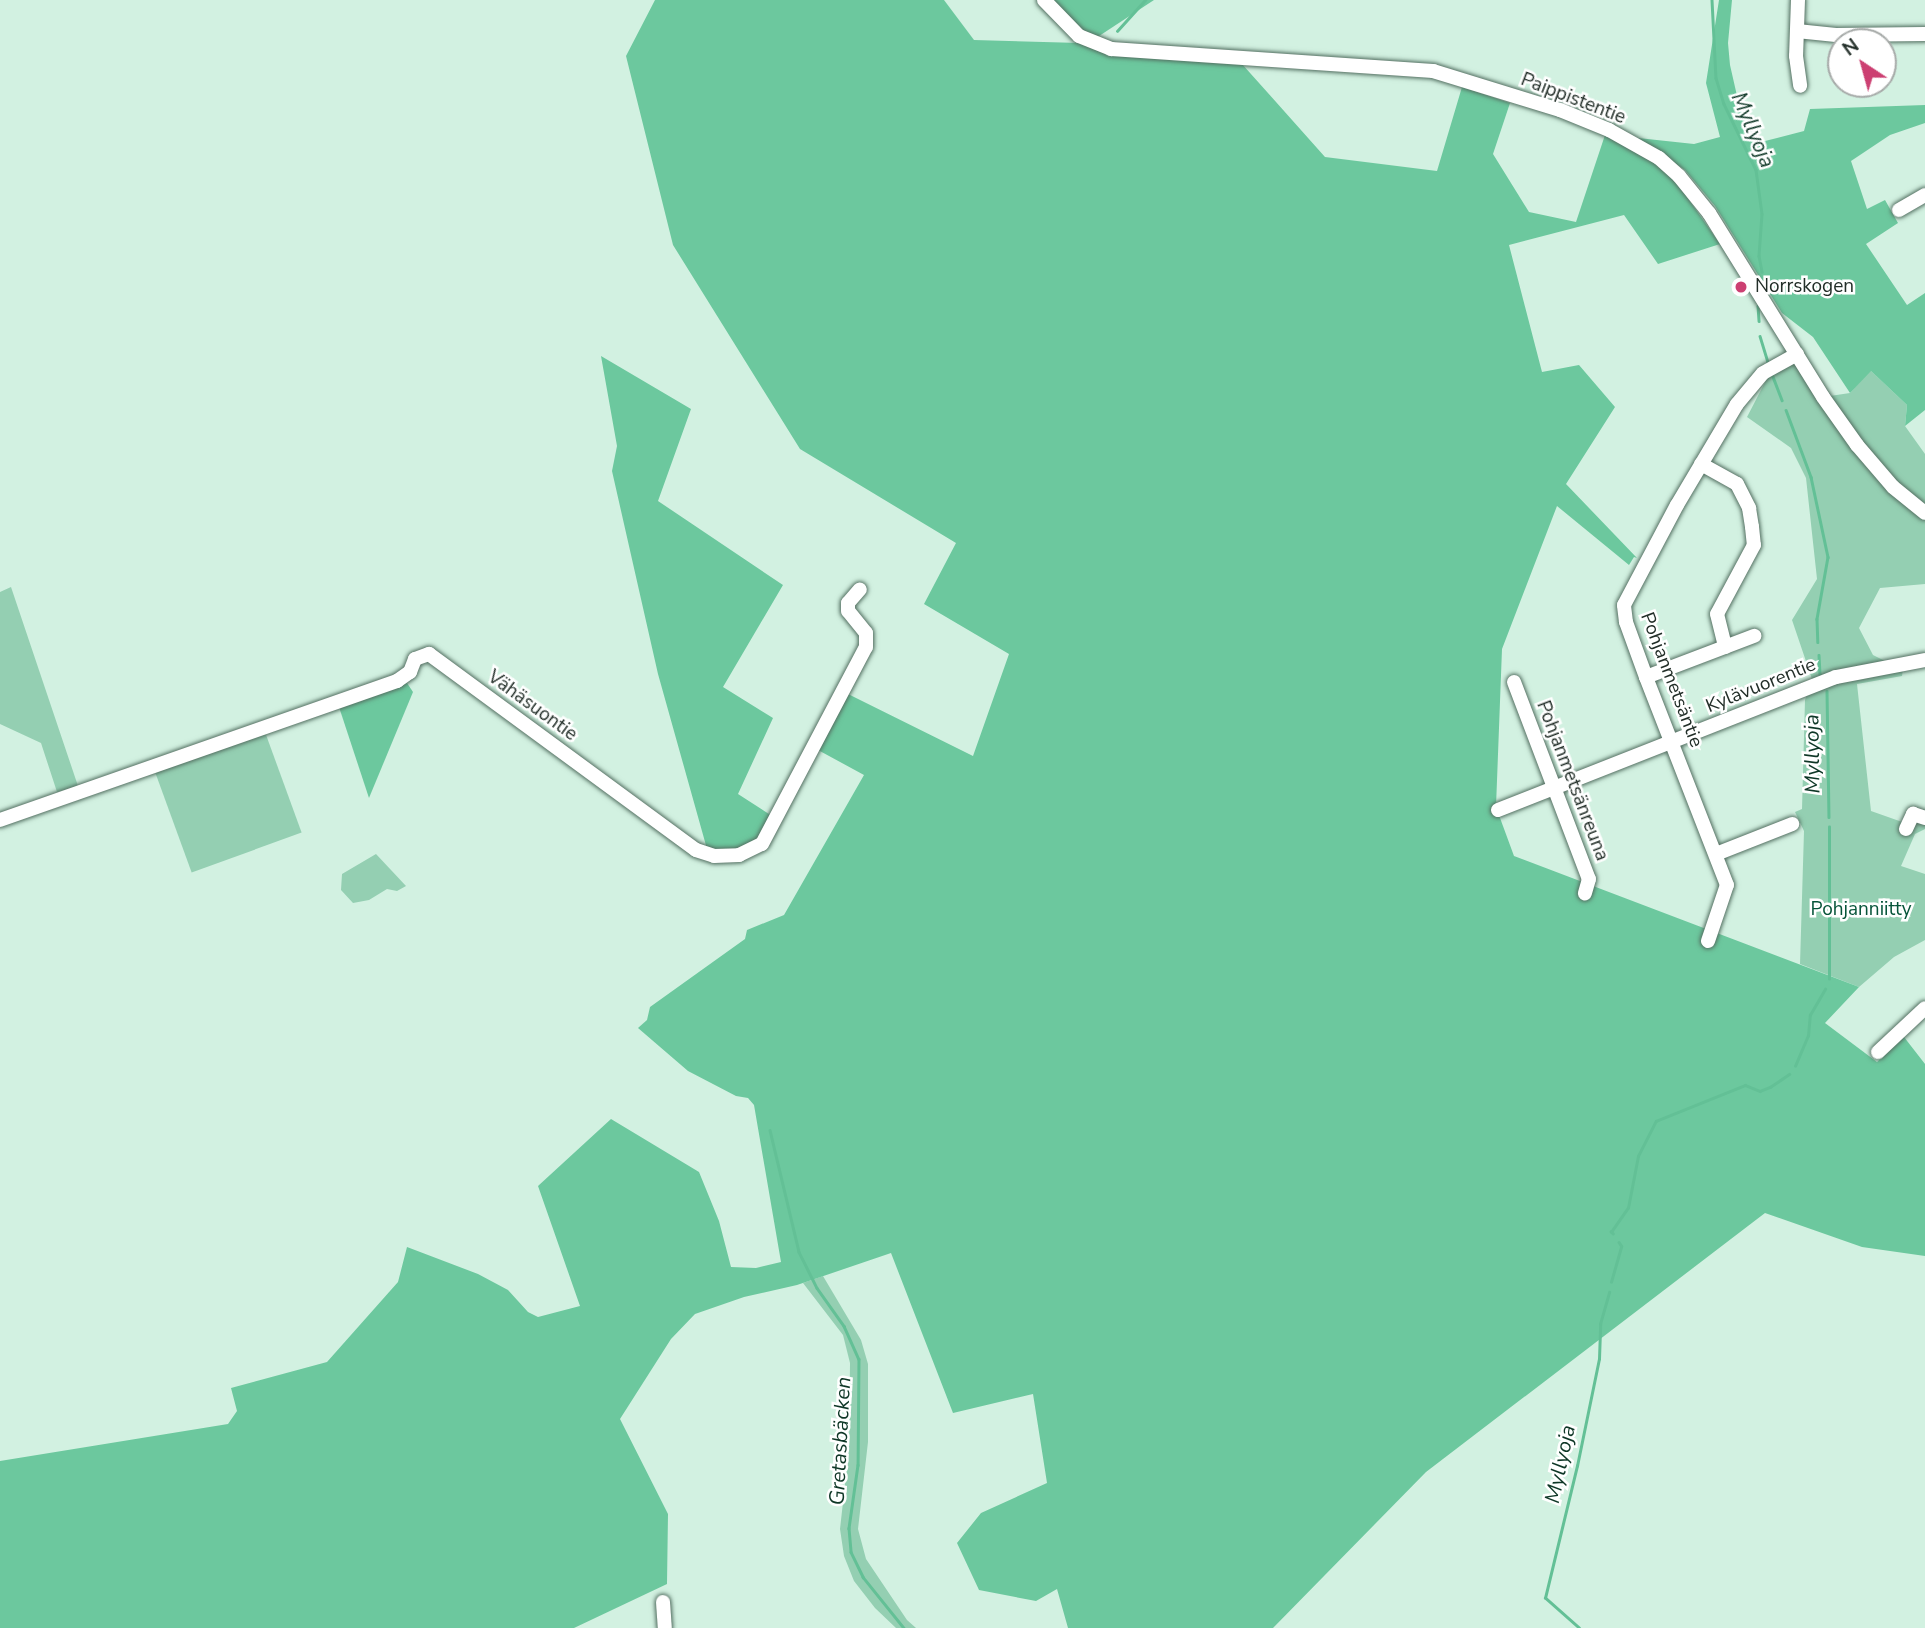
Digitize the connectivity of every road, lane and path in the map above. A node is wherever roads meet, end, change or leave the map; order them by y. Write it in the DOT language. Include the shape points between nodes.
graph roads {
  1 [pos="1044,0"];
  2 [pos="1798,0"];
  3 [pos="1797,31"];
  4 [pos="1925,34"];
  5 [pos="1800,86"];
  6 [pos="1925,195"];
  7 [pos="1899,210"];
  8 [pos="1797,354"];
  9 [pos="1701,464"];
  10 [pos="1925,513"];
  11 [pos="860,589"];
  12 [pos="1754,636"];
  13 [pos="1725,647"];
  14 [pos="1925,660"];
  15 [pos="1646,677"];
  16 [pos="1514,682"];
  17 [pos="1674,742"];
  18 [pos="1554,788"];
  19 [pos="1498,810"];
  20 [pos="1925,818"];
  21 [pos="0,820"];
  22 [pos="1791,824"];
  23 [pos="1906,830"];
  24 [pos="1716,854"];
  25 [pos="1585,893"];
  26 [pos="1709,941"];
  27 [pos="1925,1009"];
  28 [pos="1878,1052"];
  29 [pos="663,1602"];
  30 [pos="665,1628"];
  1 -- 8 [label="street, Paippistentie" via="1079,36 1111,50 1433,71 1597,125 1659,158 1679,176 1709,213"];
  2 -- 3 [label="street"];
  3 -- 4 [label="street"];
  3 -- 5 [label="street"];
  6 -- 7 [label="street"];
  8 -- 9 [label="street, Pohjanmetsäntie" via="1763,373 1746,391"];
  8 -- 10 [label="street, Paippistentie" via="1857,445 1893,487"];
  9 -- 13 [label="street" via="1737,484 1752,527 1754,545 1717,614"];
  9 -- 15 [label="street, Pohjanmetsäntie" via="1626,597 1626,622"];
  11 -- 21 [label="street, Vähäsuontie" via="848,603 848,611 866,634 866,647 762,844 739,855 714,856 696,850 429,654 415,659 410,672 397,681"];
  12 -- 13 [label="street"];
  13 -- 15 [label="street"];
  14 -- 17 [label="street, Kylävuorentie" via="1836,677"];
  15 -- 17 [label="street, Pohjanmetsäntie"];
  16 -- 18 [label="street, Pohjanmetsänreuna"];
  17 -- 18 [label="street, Kylävuorentie"];
  17 -- 24 [label="street, Pohjanmetsäntie"];
  18 -- 19 [label="street, Kylävuorentie"];
  18 -- 25 [label="street, Pohjanmetsänreuna" via="1589,879"];
  20 -- 23 [label="street" via="1913,814"];
  22 -- 24 [label="street"];
  24 -- 26 [label="street, Pohjanmetsäntie" via="1727,885"];
  27 -- 28 [label="street"];
  29 -- 30 [label="street"];
}
